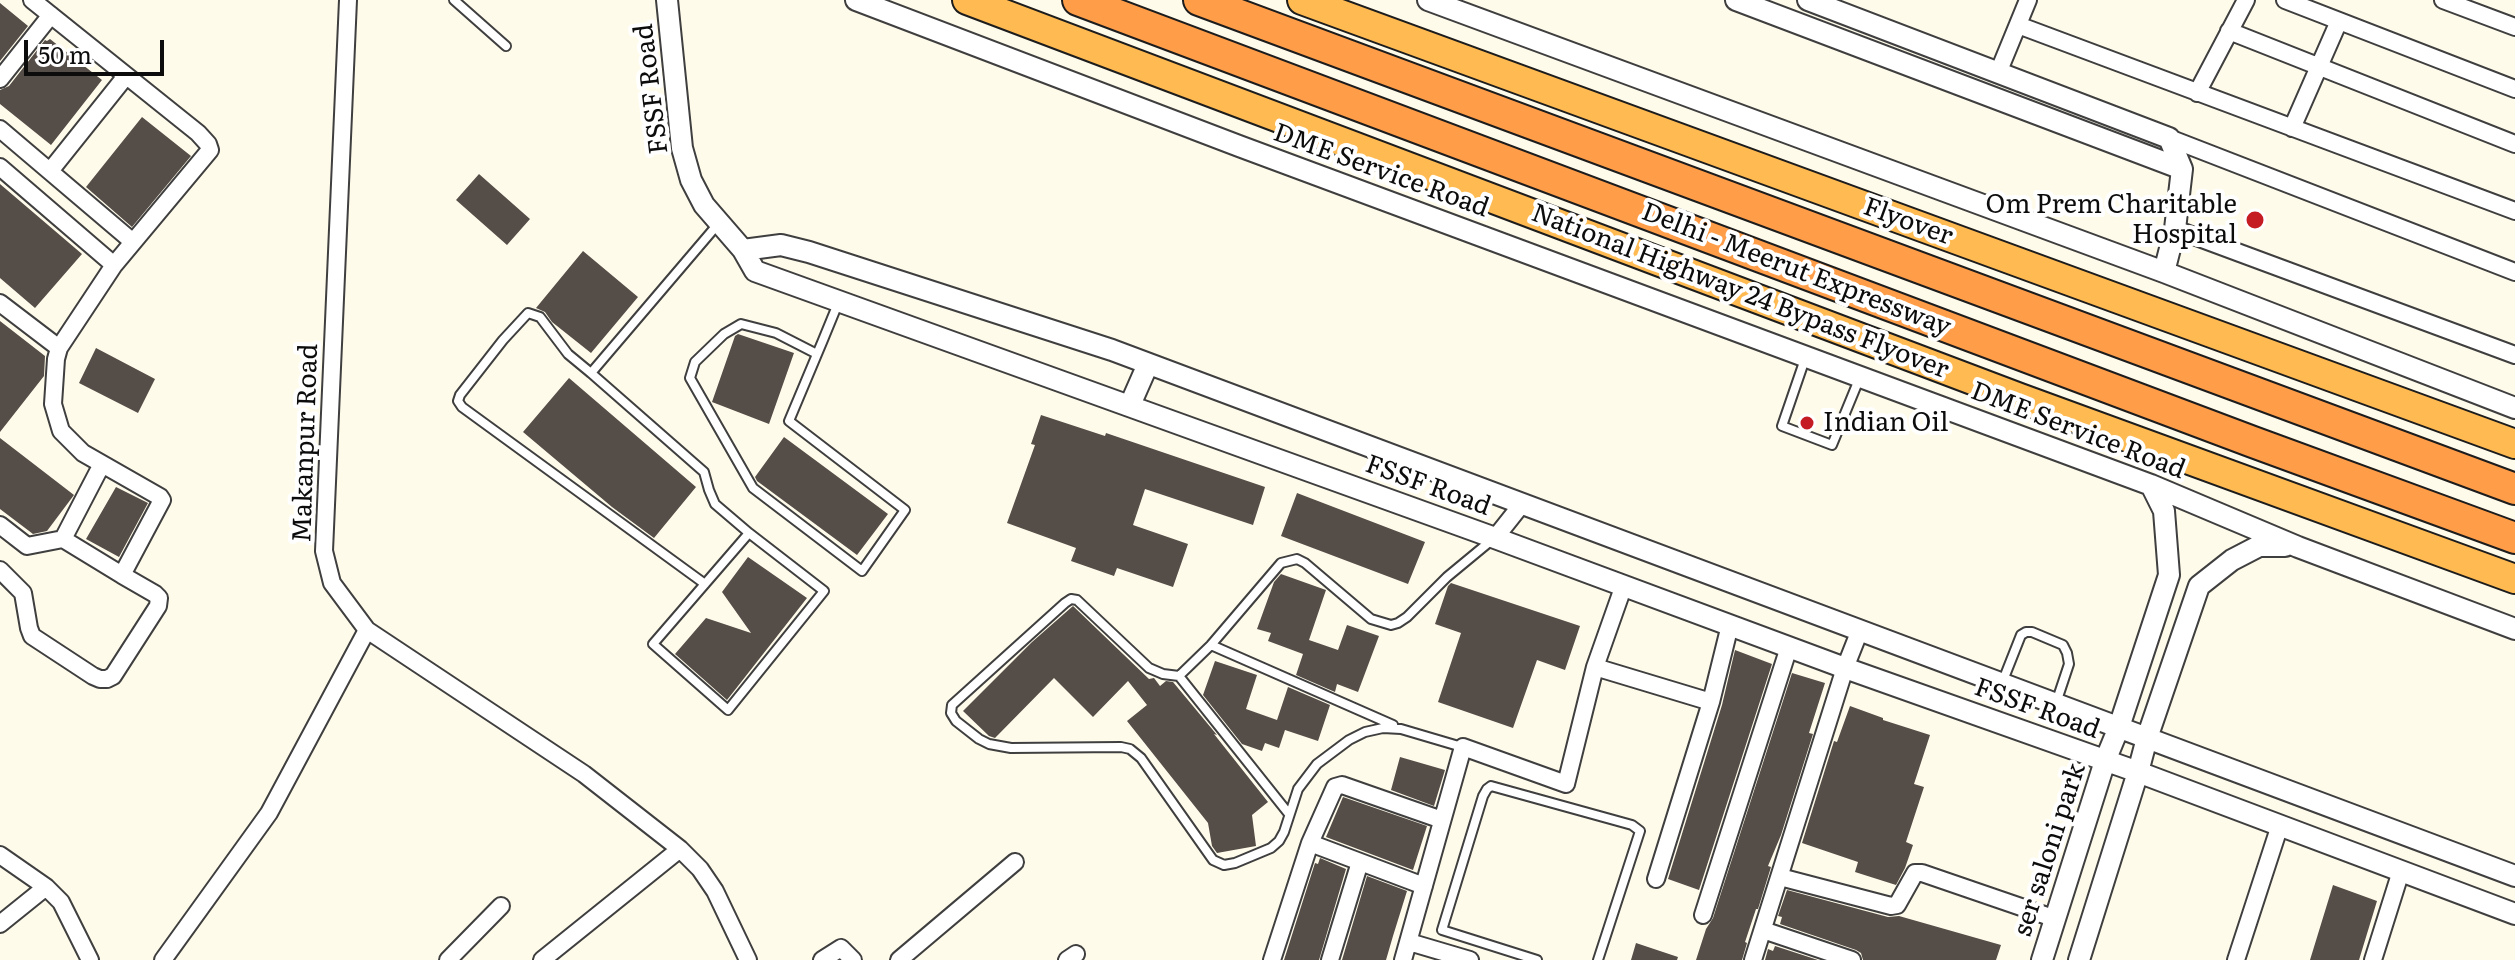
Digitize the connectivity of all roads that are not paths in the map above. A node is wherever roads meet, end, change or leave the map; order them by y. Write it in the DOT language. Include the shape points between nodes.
graph roads {
  1 [pos="32,0"];
  2 [pos="348,0"];
  3 [pos="454,0"];
  4 [pos="667,0"];
  5 [pos="856,0"];
  6 [pos="967,0"];
  7 [pos="1078,0"];
  8 [pos="1199,0"];
  9 [pos="1302,0"];
  10 [pos="1428,0"];
  11 [pos="1736,0"];
  12 [pos="1808,0"];
  13 [pos="2028,0"];
  14 [pos="2246,0"];
  15 [pos="2285,0"];
  16 [pos="2443,0"];
  17 [pos="51,15"];
  18 [pos="2339,21"];
  19 [pos="2018,25"];
  20 [pos="2515,27"];
  21 [pos="2229,31"];
  22 [pos="1909,39"];
  23 [pos="506,46"];
  24 [pos="1901,63"];
  25 [pos="2319,66"];
  26 [pos="1998,73"];
  27 [pos="126,76"];
  28 [pos="0,79"];
  29 [pos="2515,89"];
  30 [pos="2197,93"];
  31 [pos="2292,128"];
  32 [pos="0,129"];
  33 [pos="2169,138"];
  34 [pos="2515,144"];
  35 [pos="0,167"];
  36 [pos="2182,169"];
  37 [pos="50,171"];
  38 [pos="2515,211"];
  39 [pos="719,223"];
  40 [pos="2175,229"];
  41 [pos="133,242"];
  42 [pos="743,250"];
  43 [pos="114,265"];
  44 [pos="2164,272"];
  45 [pos="2515,272"];
  46 [pos="839,300"];
  47 [pos="0,303"];
  48 [pos="59,348"];
  49 [pos="817,354"];
  50 [pos="2515,355"];
  51 [pos="1806,356"];
  52 [pos="1148,364"];
  53 [pos="591,373"];
  54 [pos="1861,377"];
  55 [pos="1130,405"];
  56 [pos="2515,408"];
  57 [pos="2515,444"];
  58 [pos="102,464"];
  59 [pos="2151,485"];
  60 [pos="2515,489"];
  61 [pos="1522,504"];
  62 [pos="1,528"];
  63 [pos="749,533"];
  64 [pos="2513,537"];
  65 [pos="1495,538"];
  66 [pos="63,539"];
  67 [pos="2298,547"];
  68 [pos="0,570"];
  69 [pos="122,575"];
  70 [pos="2515,579"];
  71 [pos="705,584"];
  72 [pos="1624,585"];
  73 [pos="1730,625"];
  74 [pos="2515,629"];
  75 [pos="367,630"];
  76 [pos="1860,630"];
  77 [pos="1211,645"];
  78 [pos="1789,647"];
  79 [pos="1595,667"];
  80 [pos="1845,668"];
  81 [pos="1179,676"];
  82 [pos="2001,683"];
  83 [pos="1711,702"];
  84 [pos="2056,704"];
  85 [pos="2119,727"];
  86 [pos="1401,729"];
  87 [pos="2147,738"];
  88 [pos="1463,747"];
  89 [pos="2105,761"];
  90 [pos="2138,772"];
  91 [pos="1566,784"];
  92 [pos="1560,805"];
  93 [pos="1289,814"];
  94 [pos="1442,820"];
  95 [pos="2280,825"];
  96 [pos="1310,843"];
  97 [pos="680,849"];
  98 [pos="0,855"];
  99 [pos="1015,862"];
  100 [pos="1360,862"];
  101 [pos="2401,871"];
  102 [pos="2515,876"];
  103 [pos="1780,877"];
  104 [pos="1656,879"];
  105 [pos="1424,886"];
  106 [pos="46,887"];
  107 [pos="501,906"];
  108 [pos="2515,914"];
  109 [pos="1703,915"];
  110 [pos="2056,919"];
  111 [pos="0,924"];
  112 [pos="1763,930"];
  113 [pos="1409,942"];
  114 [pos="1444,956"];
  115 [pos="90,960"];
  116 [pos="163,960"];
  117 [pos="448,960"];
  118 [pos="542,960"];
  119 [pos="748,960"];
  120 [pos="822,960"];
  121 [pos="853,960"];
  122 [pos="899,960"];
  123 [pos="1272,960"];
  124 [pos="1330,960"];
  125 [pos="1403,960"];
  126 [pos="1470,960"];
  127 [pos="1537,960"];
  128 [pos="1598,960"];
  129 [pos="1753,960"];
  130 [pos="1852,960"];
  131 [pos="2042,960"];
  132 [pos="2079,960"];
  133 [pos="2236,960"];
  134 [pos="2373,960"];
  1 -- 17 [label="street"];
  2 -- 75 [label="street, Makanpur Road" via="324,551 332,583"];
  3 -- 23 [label="lane"];
  4 -- 39 [label="street, FSSF Road" via="682,148 691,180"];
  5 -- 51 [label="street, DME Service Road"];
  6 -- 70 [label="highway, National Highway 24 Bypass Flyover"];
  7 -- 64 [label="highway, Delhi - Meerut Expressway"];
  8 -- 60 [label="highway, Delhi - Meerut Expressway"];
  9 -- 57 [label="highway, Flyover"];
  10 -- 44 [label="street"];
  11 -- 24 [label="street"];
  12 -- 22 [label="street"];
  13 -- 19 [label="street"];
  14 -- 21 [label="street"];
  15 -- 18 [label="street"];
  16 -- 20 [label="street"];
  17 -- 27 [label="street"];
  17 -- 28 [label="street"];
  18 -- 25 [label="street"];
  18 -- 29 [label="street"];
  19 -- 26 [label="street"];
  19 -- 30 [label="street"];
  21 -- 25 [label="street"];
  21 -- 30 [label="street"];
  22 -- 24 [label="street"];
  22 -- 26 [label="street"];
  24 -- 36 [label="street"];
  25 -- 31 [label="street"];
  25 -- 34 [label="street"];
  26 -- 33 [label="street"];
  27 -- 37 [label="street"];
  27 -- 41 [label="street" via="198,133 210,150"];
  30 -- 31 [label="street"];
  31 -- 38 [label="street"];
  32 -- 37 [label="street"];
  33 -- 36 [label="street"];
  33 -- 45 [label="street"];
  35 -- 43 [label="street"];
  36 -- 40 [label="street"];
  37 -- 41 [label="street"];
  39 -- 42 [label="street, FSSF Road"];
  39 -- 53 [label="lane"];
  40 -- 44 [label="street"];
  40 -- 50 [label="street"];
  41 -- 43 [label="street"];
  42 -- 46 [label="street, FSSF Road" via="755,271"];
  42 -- 52 [label="street, FSSF Road" via="781,245 809,252"];
  43 -- 48 [label="street"];
  44 -- 56 [label="street"];
  46 -- 49 [label="lane"];
  46 -- 55 [label="street, FSSF Road"];
  47 -- 48 [label="street"];
  48 -- 58 [label="street" via="56,420 68,440"];
  49 -- 49 [label="lane" via="789,421 905,510 862,571 753,488 690,378 695,362 741,324 776,333"];
  51 -- 54 [label="street, DME Service Road"];
  51 -- 54 [label="lane" via="1782,426 1832,445"];
  52 -- 55 [label="street"];
  52 -- 61 [label="street, FSSF Road"];
  53 -- 63 [label="lane" via="704,472 715,504"];
  53 -- 71 [label="lane" via="568,354 540,317 528,313 458,401"];
  54 -- 59 [label="street, DME Service Road"];
  55 -- 65 [label="street, FSSF Road"];
  58 -- 66 [label="street"];
  58 -- 69 [label="street" via="162,500"];
  59 -- 67 [label="street, DME Service Road"];
  59 -- 85 [label="street, ser saloni park" via="2164,511 2169,575"];
  61 -- 65 [label="street"];
  61 -- 76 [label="street, FSSF Road"];
  62 -- 66 [label="street" via="27,546"];
  63 -- 71 [label="lane"];
  63 -- 71 [label="lane" via="824,591 728,710 653,644"];
  65 -- 72 [label="street, FSSF Road"];
  65 -- 77 [label="lane" via="1407,617 1391,625 1371,619 1305,563 1281,563"];
  66 -- 69 [label="street"];
  67 -- 74 [label="street, DME Service Road"];
  67 -- 87 [label="street" via="2259,546 2199,586"];
  68 -- 69 [label="street" via="23,593 32,636 100,679 113,676 159,602 155,594"];
  72 -- 73 [label="street, FSSF Road"];
  72 -- 79 [label="street"];
  73 -- 78 [label="street, FSSF Road"];
  73 -- 83 [label="street"];
  75 -- 97 [label="street, Makanpur Road" via="584,774"];
  75 -- 116 [label="street" via="269,813"];
  76 -- 80 [label="street"];
  76 -- 82 [label="street, FSSF Road"];
  77 -- 81 [label="lane"];
  77 -- 86 [label="lane"];
  78 -- 80 [label="street, FSSF Road"];
  78 -- 109 [label="street"];
  79 -- 83 [label="street"];
  79 -- 91 [label="street"];
  80 -- 89 [label="street, FSSF Road"];
  80 -- 103 [label="street"];
  81 -- 93 [label="lane"];
  81 -- 93 [label="lane" via="1149,668 1083,604 1071,599 956,700 951,713 979,739 1000,747 1130,749 1213,860 1224,865 1271,848"];
  82 -- 84 [label="street, FSSF Road"];
  82 -- 84 [label="lane" via="2021,635 2032,632 2063,645 2067,653 2069,664"];
  83 -- 104 [label="street"];
  84 -- 85 [label="street, FSSF Road"];
  85 -- 87 [label="street, FSSF Road"];
  85 -- 89 [label="street, ser saloni park"];
  86 -- 88 [label="lane"];
  86 -- 93 [label="lane" via="1365,732 1335,749 1307,776"];
  87 -- 90 [label="street"];
  87 -- 102 [label="street, FSSF Road"];
  88 -- 91 [label="street"];
  88 -- 94 [label="street"];
  89 -- 90 [label="street, FSSF Road"];
  89 -- 110 [label="street, ser saloni park"];
  90 -- 95 [label="street, FSSF Road"];
  90 -- 132 [label="street"];
  91 -- 92 [label="lane"];
  92 -- 127 [label="lane" via="1499,787 1487,789 1442,930"];
  92 -- 128 [label="lane" via="1640,831"];
  94 -- 96 [label="street" via="1338,785"];
  94 -- 105 [label="street"];
  95 -- 101 [label="street, FSSF Road"];
  95 -- 133 [label="street"];
  96 -- 100 [label="street"];
  96 -- 123 [label="street"];
  97 -- 118 [label="street"];
  97 -- 119 [label="street, Makanpur Road" via="715,891"];
  98 -- 106 [label="street"];
  99 -- 122 [label="street"];
  100 -- 105 [label="street"];
  100 -- 124 [label="street"];
  101 -- 108 [label="street, FSSF Road"];
  101 -- 134 [label="street"];
  103 -- 110 [label="street" via="1891,906 1897,905 1915,873 1922,873"];
  103 -- 112 [label="street"];
  105 -- 113 [label="street"];
  106 -- 111 [label="street"];
  106 -- 115 [label="street" via="61,902"];
  107 -- 117 [label="street"];
  110 -- 131 [label="street, ser saloni park"];
  112 -- 129 [label="street"];
  112 -- 130 [label="street"];
  113 -- 114 [label="street"];
  113 -- 125 [label="street"];
  114 -- 126 [label="street"];
  120 -- 121 [label="street" via="841,948"];
}
